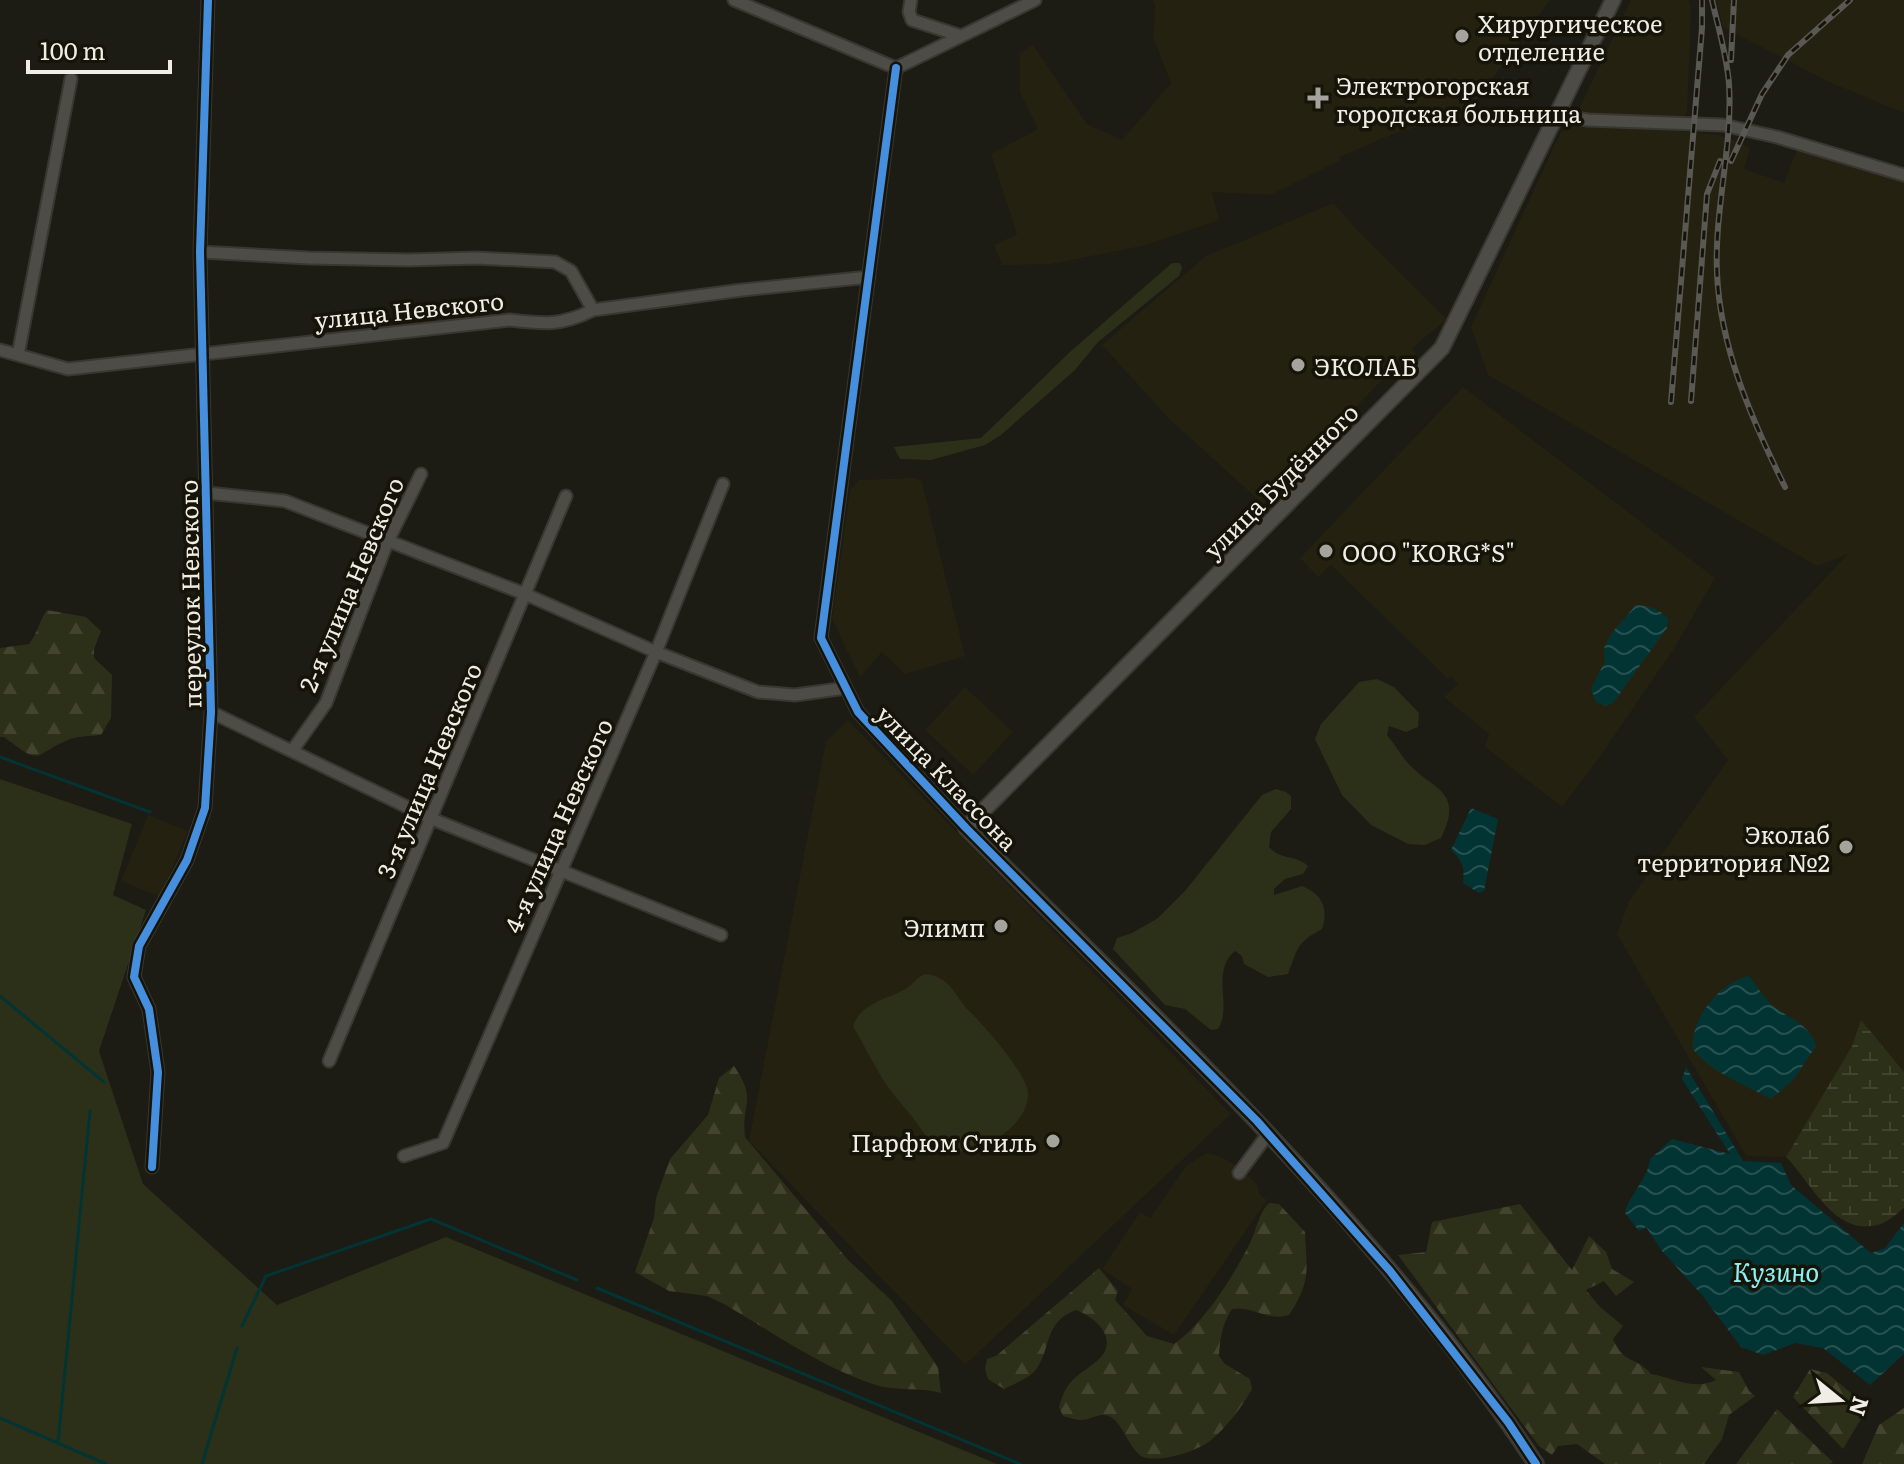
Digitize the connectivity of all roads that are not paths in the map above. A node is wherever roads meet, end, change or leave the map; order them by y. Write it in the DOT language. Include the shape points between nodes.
graph roads {
  1 [pos="208,0"];
  2 [pos="734,0"];
  3 [pos="911,0"];
  4 [pos="1035,0"];
  5 [pos="1613,0"];
  6 [pos="961,36"];
  7 [pos="896,68"];
  8 [pos="71,79"];
  9 [pos="1558,115"];
  10 [pos="1904,175"];
  11 [pos="200,252"];
  12 [pos="869,277"];
  13 [pos="593,310"];
  14 [pos="0,350"];
  15 [pos="203,353"];
  16 [pos="18,355"];
  17 [pos="421,474"];
  18 [pos="723,484"];
  19 [pos="207,493"];
  20 [pos="566,496"];
  21 [pos="387,543"];
  22 [pos="525,594"];
  23 [pos="656,652"];
  24 [pos="846,688"];
  25 [pos="211,712"];
  26 [pos="292,751"];
  27 [pos="432,819"];
  28 [pos="966,828"];
  29 [pos="561,871"];
  30 [pos="721,935"];
  31 [pos="329,1061"];
  32 [pos="1268,1134"];
  33 [pos="404,1156"];
  34 [pos="152,1167"];
  35 [pos="1239,1173"];
  36 [pos="1536,1464"];
  1 -- 11 [label="street, переулок Невского"];
  2 -- 7 [label="street"];
  3 -- 6 [label="street" via="912,20"];
  4 -- 6 [label="street"];
  5 -- 9 [label="street, улица Будённого"];
  6 -- 7 [label="street"];
  7 -- 12 [label="street, улица Классона"];
  8 -- 16 [label="street"];
  9 -- 10 [label="street" via="1723,125"];
  9 -- 28 [label="street, улица Будённого" via="1442,348"];
  11 -- 13 [label="street" via="555,262 571,271"];
  11 -- 15 [label="street, переулок Невского"];
  12 -- 13 [label="street, улица Невского"];
  12 -- 24 [label="street, улица Классона" via="821,638"];
  13 -- 15 [label="street, улица Невского" via="550,325 510,320"];
  14 -- 16 [label="street, улица Невского"];
  15 -- 16 [label="street, улица Невского" via="68,369"];
  15 -- 19 [label="street, переулок Невского"];
  17 -- 21 [label="street, 2-я улица Невского"];
  18 -- 23 [label="street, 4-я улица Невского"];
  19 -- 21 [label="street" via="285,501"];
  19 -- 25 [label="street, переулок Невского"];
  20 -- 22 [label="street, 3-я улица Невского"];
  21 -- 22 [label="street"];
  21 -- 26 [label="street, 2-я улица Невского" via="326,703"];
  22 -- 23 [label="street"];
  22 -- 27 [label="street, 3-я улица Невского"];
  23 -- 24 [label="street" via="758,692 795,695"];
  23 -- 29 [label="street, 4-я улица Невского"];
  24 -- 28 [label="street, улица Классона" via="858,712"];
  25 -- 26 [label="street"];
  25 -- 34 [label="street, переулок Невского" via="205,808 187,860 139,946 134,977 149,1009 158,1072"];
  26 -- 27 [label="street"];
  27 -- 29 [label="street"];
  27 -- 31 [label="street, 3-я улица Невского"];
  28 -- 32 [label="street, улица Классона"];
  29 -- 30 [label="street"];
  29 -- 33 [label="street, 4-я улица Невского" via="443,1143"];
  32 -- 35 [label="street"];
  32 -- 36 [label="street, улица Классона" via="1390,1271"];
}
